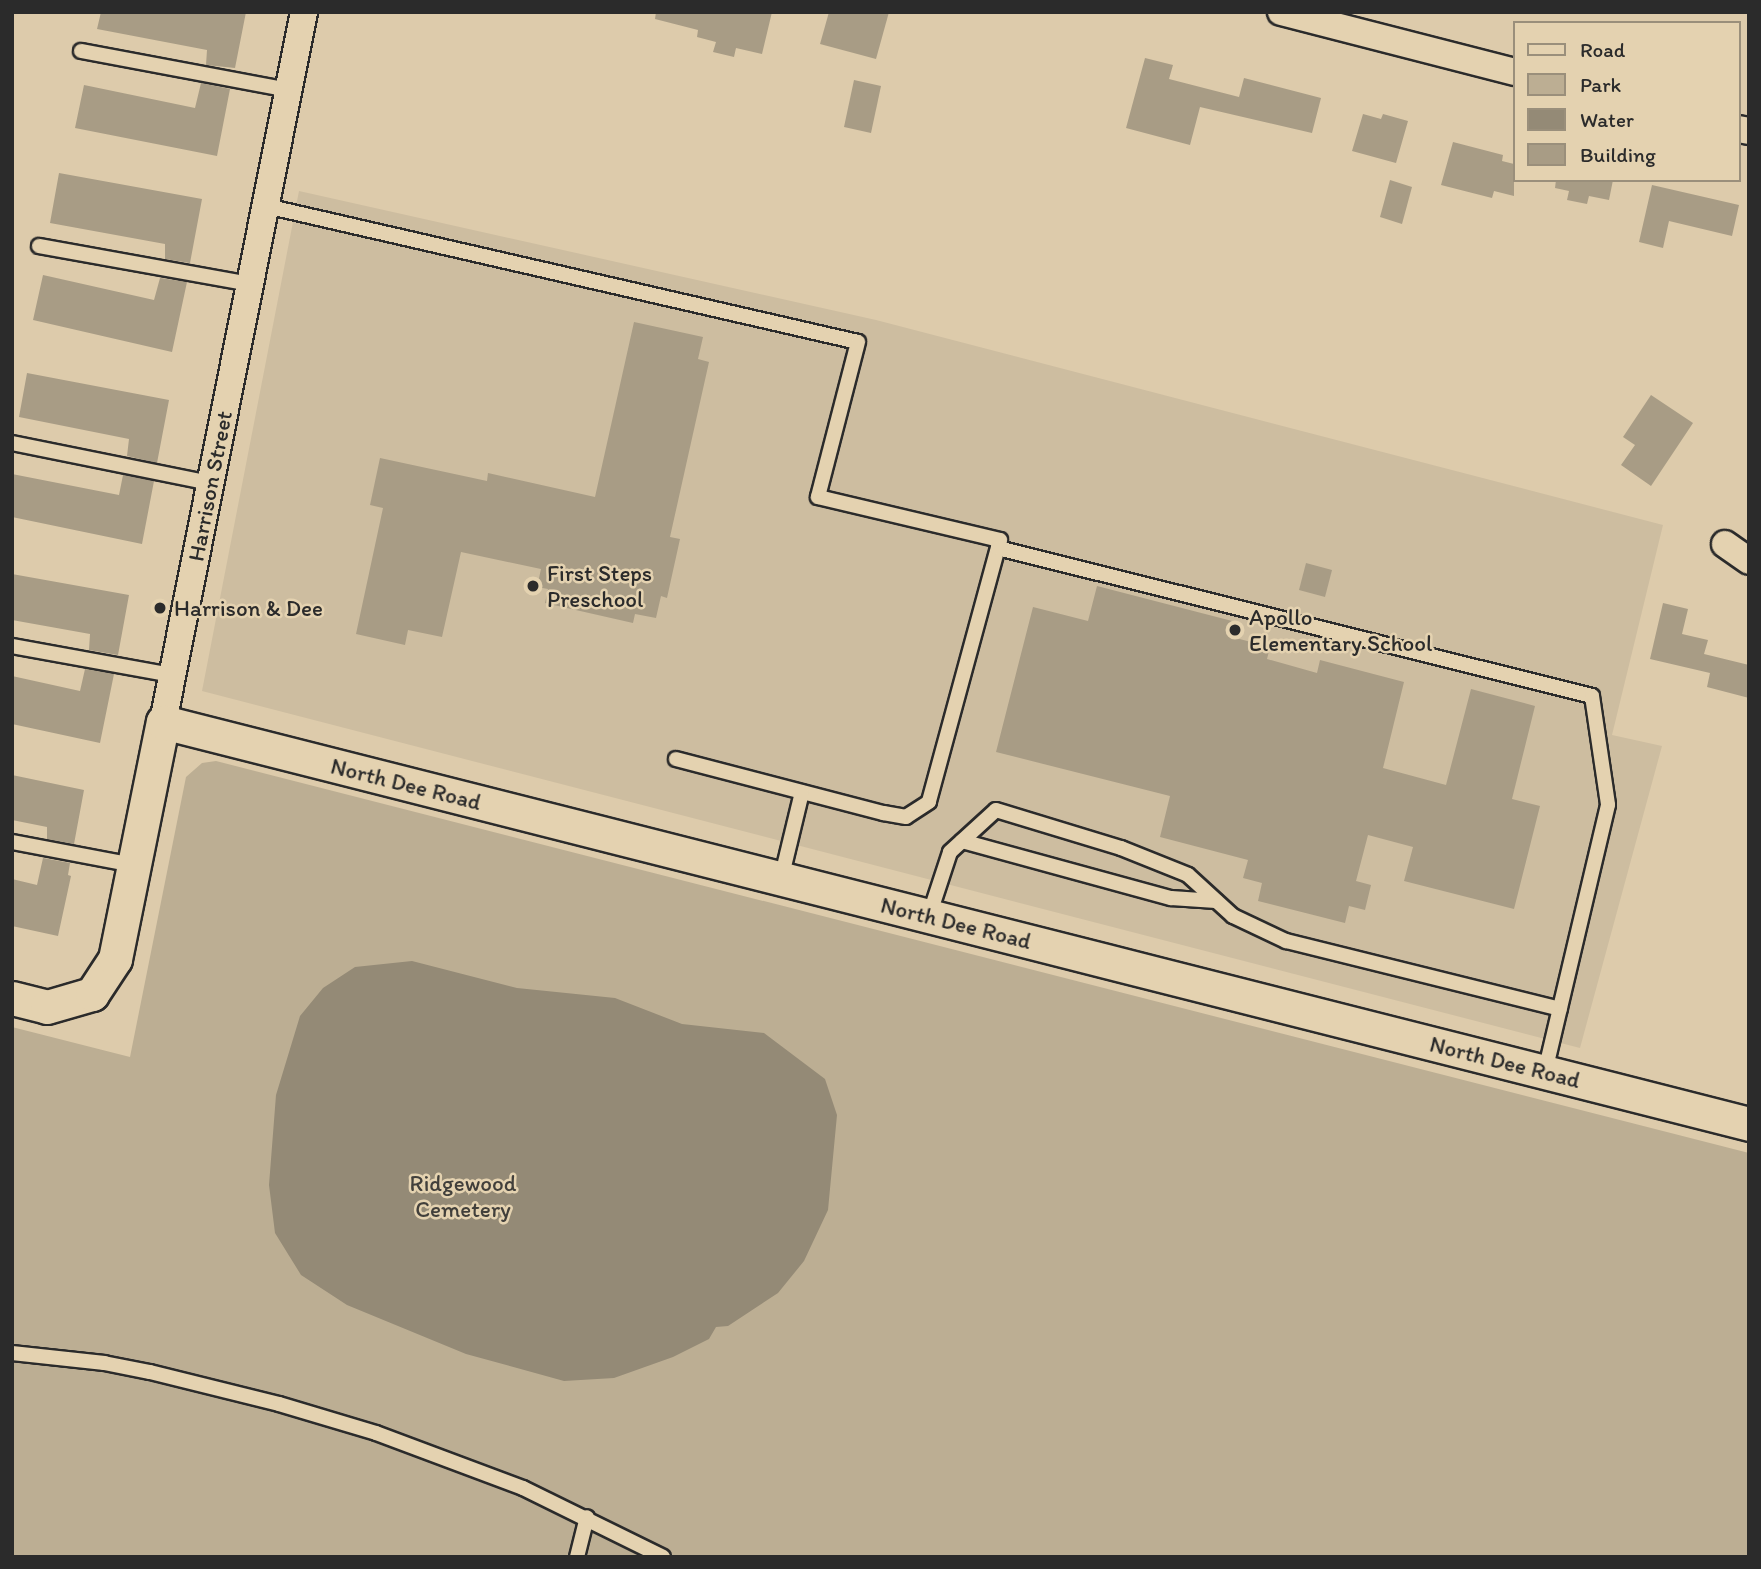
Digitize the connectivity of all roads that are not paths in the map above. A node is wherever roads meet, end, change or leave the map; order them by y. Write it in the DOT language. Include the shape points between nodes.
graph roads {
  1 [pos="304,12"];
  2 [pos="1281,12"];
  3 [pos="81,51"];
  4 [pos="1512,71"];
  5 [pos="289,90"];
  6 [pos="265,206"];
  7 [pos="39,246"];
  8 [pos="250,284"];
  9 [pos="12,443"];
  10 [pos="210,482"];
  11 [pos="1725,544"];
  12 [pos="998,548"];
  13 [pos="1749,561"];
  14 [pos="12,646"];
  15 [pos="172,675"];
  16 [pos="163,722"];
  17 [pos="676,759"];
  18 [pos="802,792"];
  19 [pos="962,841"];
  20 [pos="12,842"];
  21 [pos="134,865"];
  22 [pos="780,878"];
  23 [pos="1216,901"];
  24 [pos="929,916"];
  25 [pos="12,998"];
  26 [pos="1560,1009"];
  27 [pos="1545,1072"];
  28 [pos="1749,1124"];
  29 [pos="12,1353"];
  30 [pos="42,1356"];
  31 [pos="12,1363"];
  32 [pos="587,1517"];
  33 [pos="577,1557"];
  34 [pos="663,1557"];
  1 -- 5 [label="street, Harrison Street"];
  2 -- 4 [label="street"];
  3 -- 5 [label="lane"];
  5 -- 6 [label="street, Harrison Street"];
  6 -- 8 [label="street, Harrison Street"];
  6 -- 12 [label="lane" via="858,342 817,497 1000,540"];
  7 -- 8 [label="lane"];
  8 -- 10 [label="street, Harrison Street"];
  9 -- 10 [label="lane"];
  10 -- 15 [label="street, Harrison Street"];
  11 -- 13 [label="street"];
  12 -- 18 [label="lane" via="929,802 906,817"];
  12 -- 26 [label="lane" via="1592,696 1608,805"];
  14 -- 15 [label="lane"];
  15 -- 16 [label="street, Harrison Street"];
  16 -- 21 [label="street, Harrison Street"];
  16 -- 22 [label="street, North Dee Road"];
  17 -- 18 [label="lane"];
  18 -- 22 [label="lane"];
  19 -- 23 [label="lane" via="1171,898"];
  19 -- 23 [label="lane" via="996,810 1121,848 1188,875"];
  19 -- 24 [label="lane" via="950,852"];
  20 -- 21 [label="lane"];
  21 -- 25 [label="street, Harrison Street" via="115,960 92,994 47,1007"];
  22 -- 24 [label="street, North Dee Road"];
  23 -- 26 [label="lane" via="1233,916 1286,941"];
  24 -- 27 [label="street, North Dee Road"];
  26 -- 27 [label="lane"];
  27 -- 28 [label="street, North Dee Road"];
  29 -- 30 [label="lane"];
  30 -- 31 [label="lane"];
  30 -- 32 [label="lane" via="104,1363 279,1404 376,1433"];
  32 -- 33 [label="lane"];
  32 -- 34 [label="lane"];
}
